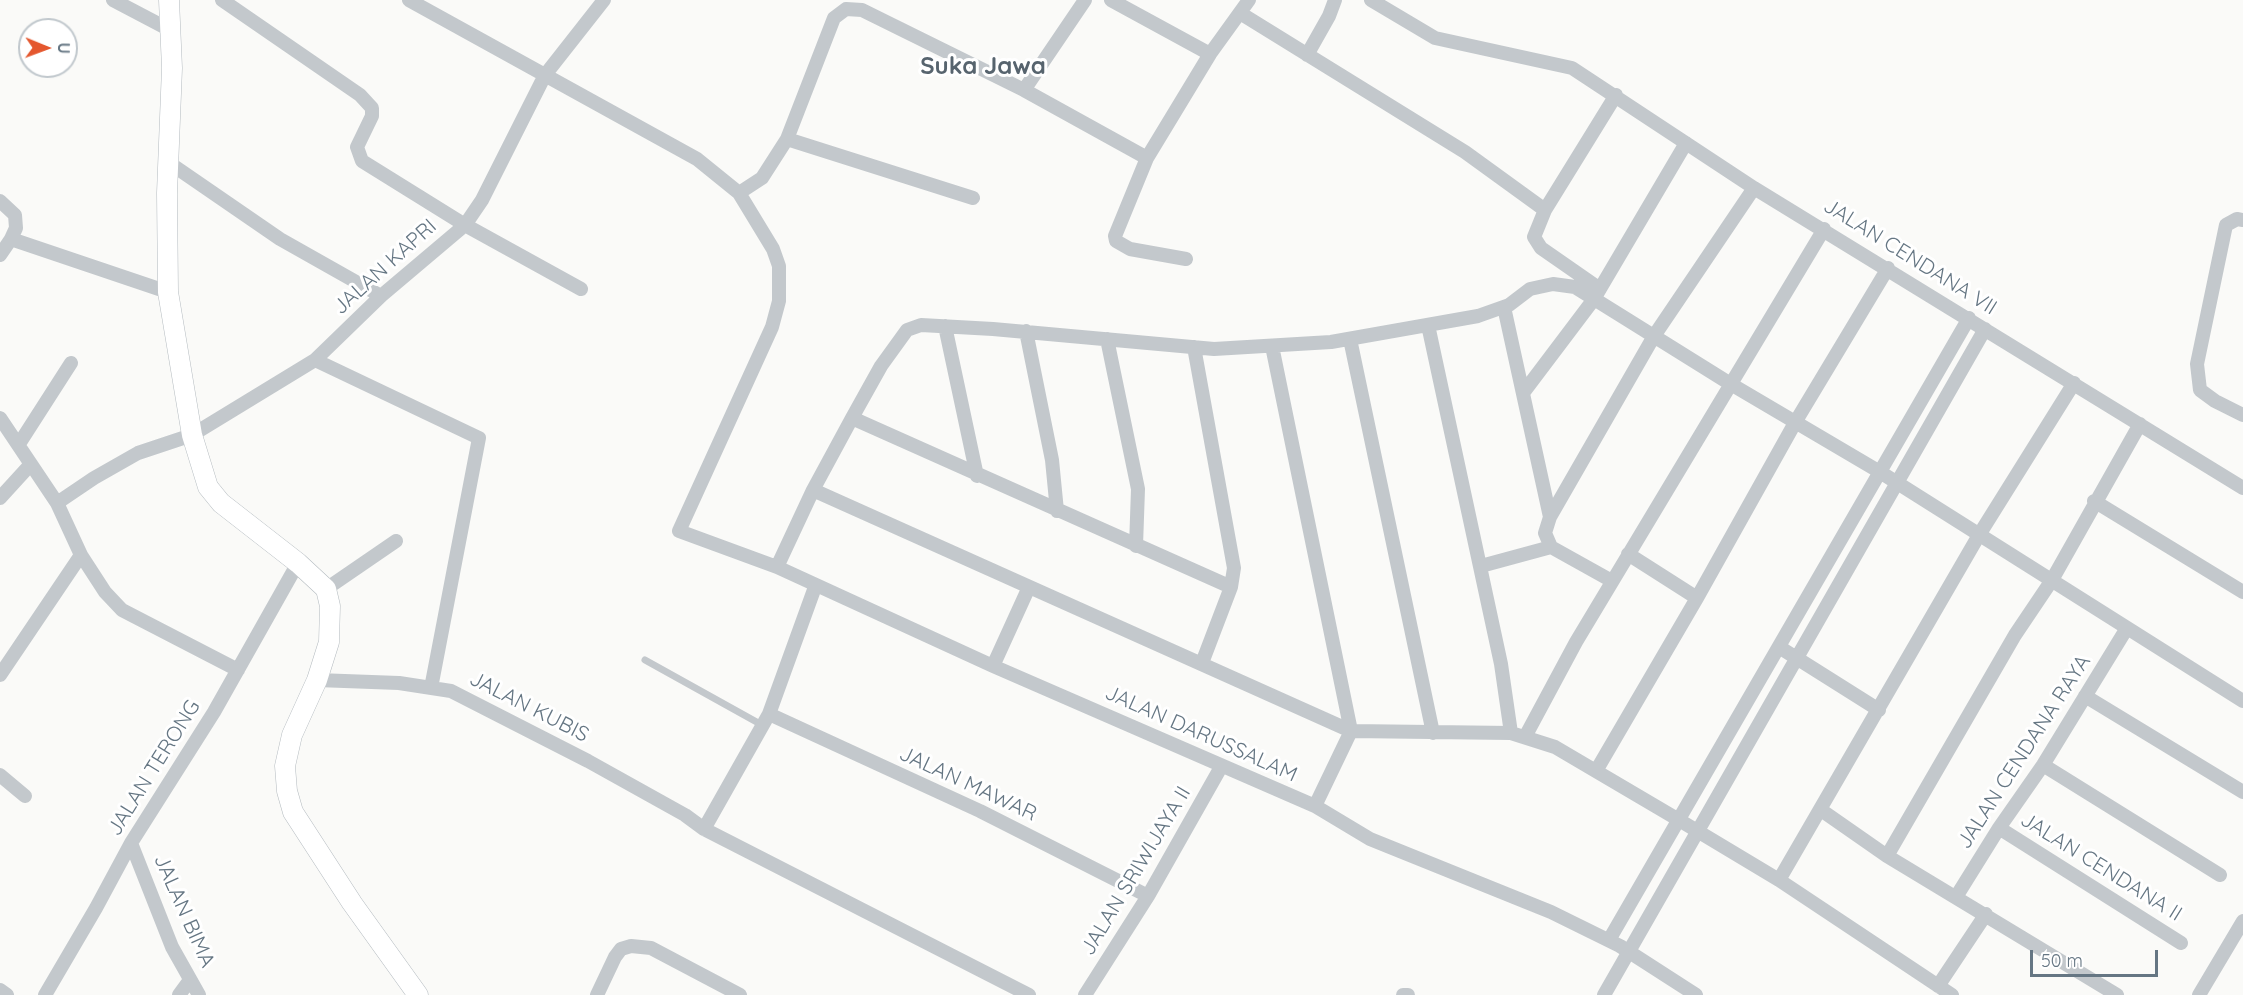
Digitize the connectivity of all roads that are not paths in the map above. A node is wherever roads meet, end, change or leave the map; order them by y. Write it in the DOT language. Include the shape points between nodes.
graph roads {
  1 [pos="113,0"];
  2 [pos="169,0"];
  3 [pos="222,0"];
  4 [pos="410,0"];
  5 [pos="604,0"];
  6 [pos="1085,0"];
  7 [pos="1111,0"];
  8 [pos="1249,0"];
  9 [pos="1335,0"];
  10 [pos="1371,0"];
  11 [pos="1240,14"];
  12 [pos="172,31"];
  13 [pos="1210,54"];
  14 [pos="1307,55"];
  15 [pos="545,75"];
  16 [pos="1024,90"];
  17 [pos="1616,95"];
  18 [pos="787,139"];
  19 [pos="1686,143"];
  20 [pos="1147,158"];
  21 [pos="168,162"];
  22 [pos="1754,188"];
  23 [pos="740,193"];
  24 [pos="973,198"];
  25 [pos="0,201"];
  26 [pos="1545,210"];
  27 [pos="2240,220"];
  28 [pos="465,225"];
  29 [pos="1824,229"];
  30 [pos="11,239"];
  31 [pos="0,255"];
  32 [pos="1186,259"];
  33 [pos="1888,268"];
  34 [pos="580,289"];
  35 [pos="168,292"];
  36 [pos="1597,294"];
  37 [pos="381,296"];
  38 [pos="1504,307"];
  39 [pos="1969,318"];
  40 [pos="1428,325"];
  41 [pos="945,326"];
  42 [pos="1985,329"];
  43 [pos="1026,332"];
  44 [pos="1654,336"];
  45 [pos="1107,339"];
  46 [pos="1350,339"];
  47 [pos="1272,346"];
  48 [pos="1194,347"];
  49 [pos="315,360"];
  50 [pos="71,363"];
  51 [pos="1729,383"];
  52 [pos="2074,383"];
  53 [pos="1523,393"];
  54 [pos="2243,415"];
  55 [pos="0,418"];
  56 [pos="852,418"];
  57 [pos="1796,421"];
  58 [pos="2140,424"];
  59 [pos="192,435"];
  60 [pos="19,444"];
  61 [pos="31,464"];
  62 [pos="1880,472"];
  63 [pos="977,476"];
  64 [pos="1896,485"];
  65 [pos="2243,488"];
  66 [pos="813,490"];
  67 [pos="0,498"];
  68 [pos="2094,501"];
  69 [pos="57,503"];
  70 [pos="1057,511"];
  71 [pos="1550,517"];
  72 [pos="1979,535"];
  73 [pos="396,541"];
  74 [pos="1136,546"];
  75 [pos="1551,547"];
  76 [pos="1628,554"];
  77 [pos="81,555"];
  78 [pos="298,563"];
  79 [pos="1481,566"];
  80 [pos="777,567"];
  81 [pos="2052,580"];
  82 [pos="1612,581"];
  83 [pos="815,587"];
  84 [pos="1029,587"];
  85 [pos="1231,587"];
  86 [pos="326,589"];
  87 [pos="2243,592"];
  88 [pos="1697,598"];
  89 [pos="2127,628"];
  90 [pos="1779,647"];
  91 [pos="645,660"];
  92 [pos="1797,660"];
  93 [pos="1202,663"];
  94 [pos="993,666"];
  95 [pos="238,670"];
  96 [pos="0,675"];
  97 [pos="316,680"];
  98 [pos="431,688"];
  99 [pos="2085,696"];
  100 [pos="2243,701"];
  101 [pos="1879,710"];
  102 [pos="765,719"];
  103 [pos="1351,731"];
  104 [pos="1433,733"];
  105 [pos="1511,733"];
  106 [pos="1525,737"];
  107 [pos="2043,765"];
  108 [pos="1221,767"];
  109 [pos="1596,771"];
  110 [pos="0,775"];
  111 [pos="2243,792"];
  112 [pos="25,796"];
  113 [pos="1315,807"];
  114 [pos="1821,810"];
  115 [pos="1679,820"];
  116 [pos="1999,828"];
  117 [pos="704,829"];
  118 [pos="1698,832"];
  119 [pos="131,843"];
  120 [pos="1887,856"];
  121 [pos="2220,875"];
  122 [pos="1779,880"];
  123 [pos="1148,896"];
  124 [pos="1956,897"];
  125 [pos="1986,914"];
  126 [pos="2242,927"];
  127 [pos="1609,940"];
  128 [pos="2181,943"];
  129 [pos="1629,953"];
  130 [pos="190,980"];
  131 [pos="1938,986"];
  132 [pos="0,990"];
  133 [pos="7,995"];
  134 [pos="45,995"];
  135 [pos="179,995"];
  136 [pos="199,995"];
  137 [pos="418,995"];
  138 [pos="597,995"];
  139 [pos="740,995"];
  140 [pos="1029,995"];
  141 [pos="1085,995"];
  142 [pos="1403,995"];
  143 [pos="1408,995"];
  144 [pos="1604,995"];
  145 [pos="1696,995"];
  146 [pos="1952,995"];
  147 [pos="2116,995"];
  148 [pos="2199,995"];
  1 -- 12 [label="street"];
  2 -- 12 [label="street"];
  3 -- 28 [label="street" via="360,95 372,108 357,147 362,160"];
  4 -- 15 [label="street"];
  5 -- 15 [label="street, JALAN KAPRI"];
  6 -- 16 [label="street"];
  7 -- 13 [label="street"];
  8 -- 11 [label="street"];
  9 -- 14 [label="street"];
  10 -- 17 [label="street, JALAN CENDANA VII" via="1435,38 1572,68"];
  11 -- 13 [label="street"];
  11 -- 14 [label="street"];
  12 -- 21 [label="street"];
  13 -- 20 [label="street"];
  14 -- 26 [label="street" via="1465,152"];
  15 -- 23 [label="street" via="697,159"];
  15 -- 28 [label="street, JALAN KAPRI" via="482,200"];
  16 -- 18 [label="street" via="862,10 846,9 834,18"];
  16 -- 20 [label="street"];
  17 -- 19 [label="street, JALAN CENDANA VII"];
  17 -- 26 [label="street"];
  18 -- 23 [label="street" via="762,178"];
  18 -- 24 [label="street"];
  19 -- 22 [label="street, JALAN CENDANA VII"];
  19 -- 36 [label="street"];
  20 -- 32 [label="street" via="1115,236 1116,242 1130,249"];
  21 -- 35 [label="street"];
  21 -- 37 [label="street" via="280,239"];
  22 -- 29 [label="street, JALAN CENDANA VII"];
  22 -- 44 [label="street"];
  23 -- 80 [label="street, JALAN DARUSSALAM" via="773,249 779,267 779,301 772,327 679,531"];
  25 -- 30 [label="street" via="15,215 16,228"];
  26 -- 36 [label="street" via="1534,237 1541,248"];
  27 -- 54 [label="street" via="2226,225 2197,364 2200,390"];
  28 -- 34 [label="street"];
  28 -- 37 [label="street, JALAN KAPRI"];
  29 -- 33 [label="street, JALAN CENDANA VII"];
  29 -- 51 [label="street"];
  30 -- 31 [label="street"];
  30 -- 35 [label="street"];
  33 -- 39 [label="street, JALAN CENDANA VII"];
  33 -- 57 [label="street"];
  35 -- 59 [label="street"];
  36 -- 38 [label="street" via="1553,284 1530,289"];
  36 -- 44 [label="street"];
  36 -- 53 [label="street"];
  37 -- 49 [label="street, JALAN KAPRI"];
  38 -- 40 [label="street"];
  38 -- 53 [label="street"];
  39 -- 42 [label="street, JALAN CENDANA VII"];
  39 -- 62 [label="street"];
  40 -- 46 [label="street"];
  40 -- 79 [label="street"];
  41 -- 43 [label="street"];
  41 -- 56 [label="street" via="921,325 907,330"];
  41 -- 63 [label="street"];
  42 -- 52 [label="street, JALAN CENDANA VII"];
  42 -- 64 [label="street"];
  43 -- 45 [label="street"];
  43 -- 70 [label="street" via="1052,460"];
  44 -- 51 [label="street"];
  44 -- 71 [label="street"];
  45 -- 48 [label="street"];
  45 -- 74 [label="street" via="1138,489"];
  46 -- 47 [label="street"];
  46 -- 104 [label="street"];
  47 -- 48 [label="street"];
  47 -- 103 [label="street"];
  48 -- 85 [label="street" via="1234,568"];
  49 -- 59 [label="street, JALAN KAPRI"];
  49 -- 98 [label="street" via="479,438"];
  50 -- 60 [label="street"];
  51 -- 57 [label="street"];
  51 -- 76 [label="street"];
  52 -- 58 [label="street, JALAN CENDANA VII"];
  52 -- 72 [label="street"];
  53 -- 71 [label="street"];
  55 -- 60 [label="street"];
  56 -- 63 [label="street"];
  56 -- 66 [label="street"];
  57 -- 62 [label="street"];
  57 -- 88 [label="street"];
  58 -- 65 [label="street, JALAN CENDANA VII"];
  58 -- 68 [label="street"];
  59 -- 69 [label="street, JALAN KAPRI" via="138,453"];
  59 -- 78 [label="street" via="208,487 221,503"];
  60 -- 61 [label="street"];
  61 -- 67 [label="street"];
  61 -- 69 [label="street"];
  62 -- 64 [label="street"];
  62 -- 90 [label="street"];
  63 -- 70 [label="street"];
  64 -- 72 [label="street"];
  64 -- 92 [label="street"];
  66 -- 80 [label="street"];
  66 -- 84 [label="street"];
  68 -- 81 [label="street"];
  68 -- 87 [label="street"];
  69 -- 77 [label="street"];
  70 -- 74 [label="street"];
  71 -- 75 [label="street" via="1545,533"];
  72 -- 81 [label="street"];
  72 -- 101 [label="street"];
  73 -- 86 [label="street"];
  74 -- 85 [label="street"];
  75 -- 79 [label="street"];
  75 -- 82 [label="street"];
  76 -- 82 [label="street"];
  76 -- 88 [label="street"];
  77 -- 95 [label="street" via="122,610"];
  77 -- 96 [label="street"];
  78 -- 86 [label="street"];
  78 -- 95 [label="street, JALAN TERONG"];
  79 -- 105 [label="street" via="1502,664"];
  80 -- 83 [label="street, JALAN DARUSSALAM"];
  81 -- 89 [label="street"];
  81 -- 120 [label="street" via="2015,635"];
  82 -- 106 [label="street"];
  83 -- 94 [label="street, JALAN DARUSSALAM"];
  83 -- 102 [label="street"];
  84 -- 93 [label="street"];
  84 -- 94 [label="street"];
  85 -- 93 [label="street"];
  86 -- 97 [label="street" via="331,624"];
  88 -- 109 [label="street"];
  89 -- 99 [label="street, JALAN CENDANA RAYA"];
  89 -- 100 [label="street"];
  90 -- 92 [label="street"];
  90 -- 115 [label="street"];
  91 -- 102 [label="lane"];
  92 -- 101 [label="street"];
  92 -- 118 [label="street"];
  93 -- 103 [label="street"];
  94 -- 108 [label="street, JALAN DARUSSALAM"];
  95 -- 119 [label="street, JALAN TERONG"];
  97 -- 98 [label="street, JALAN KUBIS"];
  97 -- 137 [label="street" via="292,735 285,766 293,812"];
  98 -- 117 [label="street, JALAN KUBIS" via="451,691 588,761"];
  99 -- 107 [label="street, JALAN CENDANA RAYA"];
  99 -- 111 [label="street"];
  101 -- 114 [label="street"];
  102 -- 117 [label="street"];
  102 -- 123 [label="street, JALAN MAWAR" via="980,811"];
  103 -- 104 [label="street"];
  103 -- 113 [label="street"];
  104 -- 105 [label="street"];
  105 -- 106 [label="street"];
  106 -- 109 [label="street" via="1555,747"];
  107 -- 116 [label="street, JALAN CENDANA RAYA"];
  107 -- 121 [label="street"];
  108 -- 113 [label="street, JALAN DARUSSALAM"];
  108 -- 123 [label="street, JALAN SRIWIJAYA II"];
  109 -- 115 [label="street"];
  110 -- 112 [label="street"];
  113 -- 127 [label="street, JALAN DARUSSALAM" via="1370,839 1551,912"];
  114 -- 120 [label="street"];
  114 -- 122 [label="street"];
  115 -- 118 [label="street"];
  115 -- 127 [label="street"];
  116 -- 124 [label="street, JALAN CENDANA RAYA"];
  116 -- 128 [label="street, JALAN CENDANA II"];
  117 -- 140 [label="street, JALAN KUBIS"];
  118 -- 122 [label="street"];
  118 -- 129 [label="street"];
  119 -- 130 [label="street, JALAN BIMA" via="172,947"];
  119 -- 134 [label="street, JALAN TERONG"];
  120 -- 124 [label="street"];
  122 -- 131 [label="street"];
  123 -- 141 [label="street, JALAN SRIWIJAYA II"];
  124 -- 125 [label="street"];
  125 -- 131 [label="street"];
  125 -- 147 [label="street"];
  126 -- 148 [label="street"];
  127 -- 129 [label="street, JALAN DARUSSALAM"];
  129 -- 144 [label="street"];
  129 -- 145 [label="street, JALAN DARUSSALAM"];
  130 -- 135 [label="street"];
  130 -- 136 [label="street, JALAN BIMA"];
  131 -- 146 [label="street"];
  132 -- 133 [label="street"];
  138 -- 139 [label="street" via="615,957 631,946 651,948"];
  142 -- 143 [label="street"];
}
